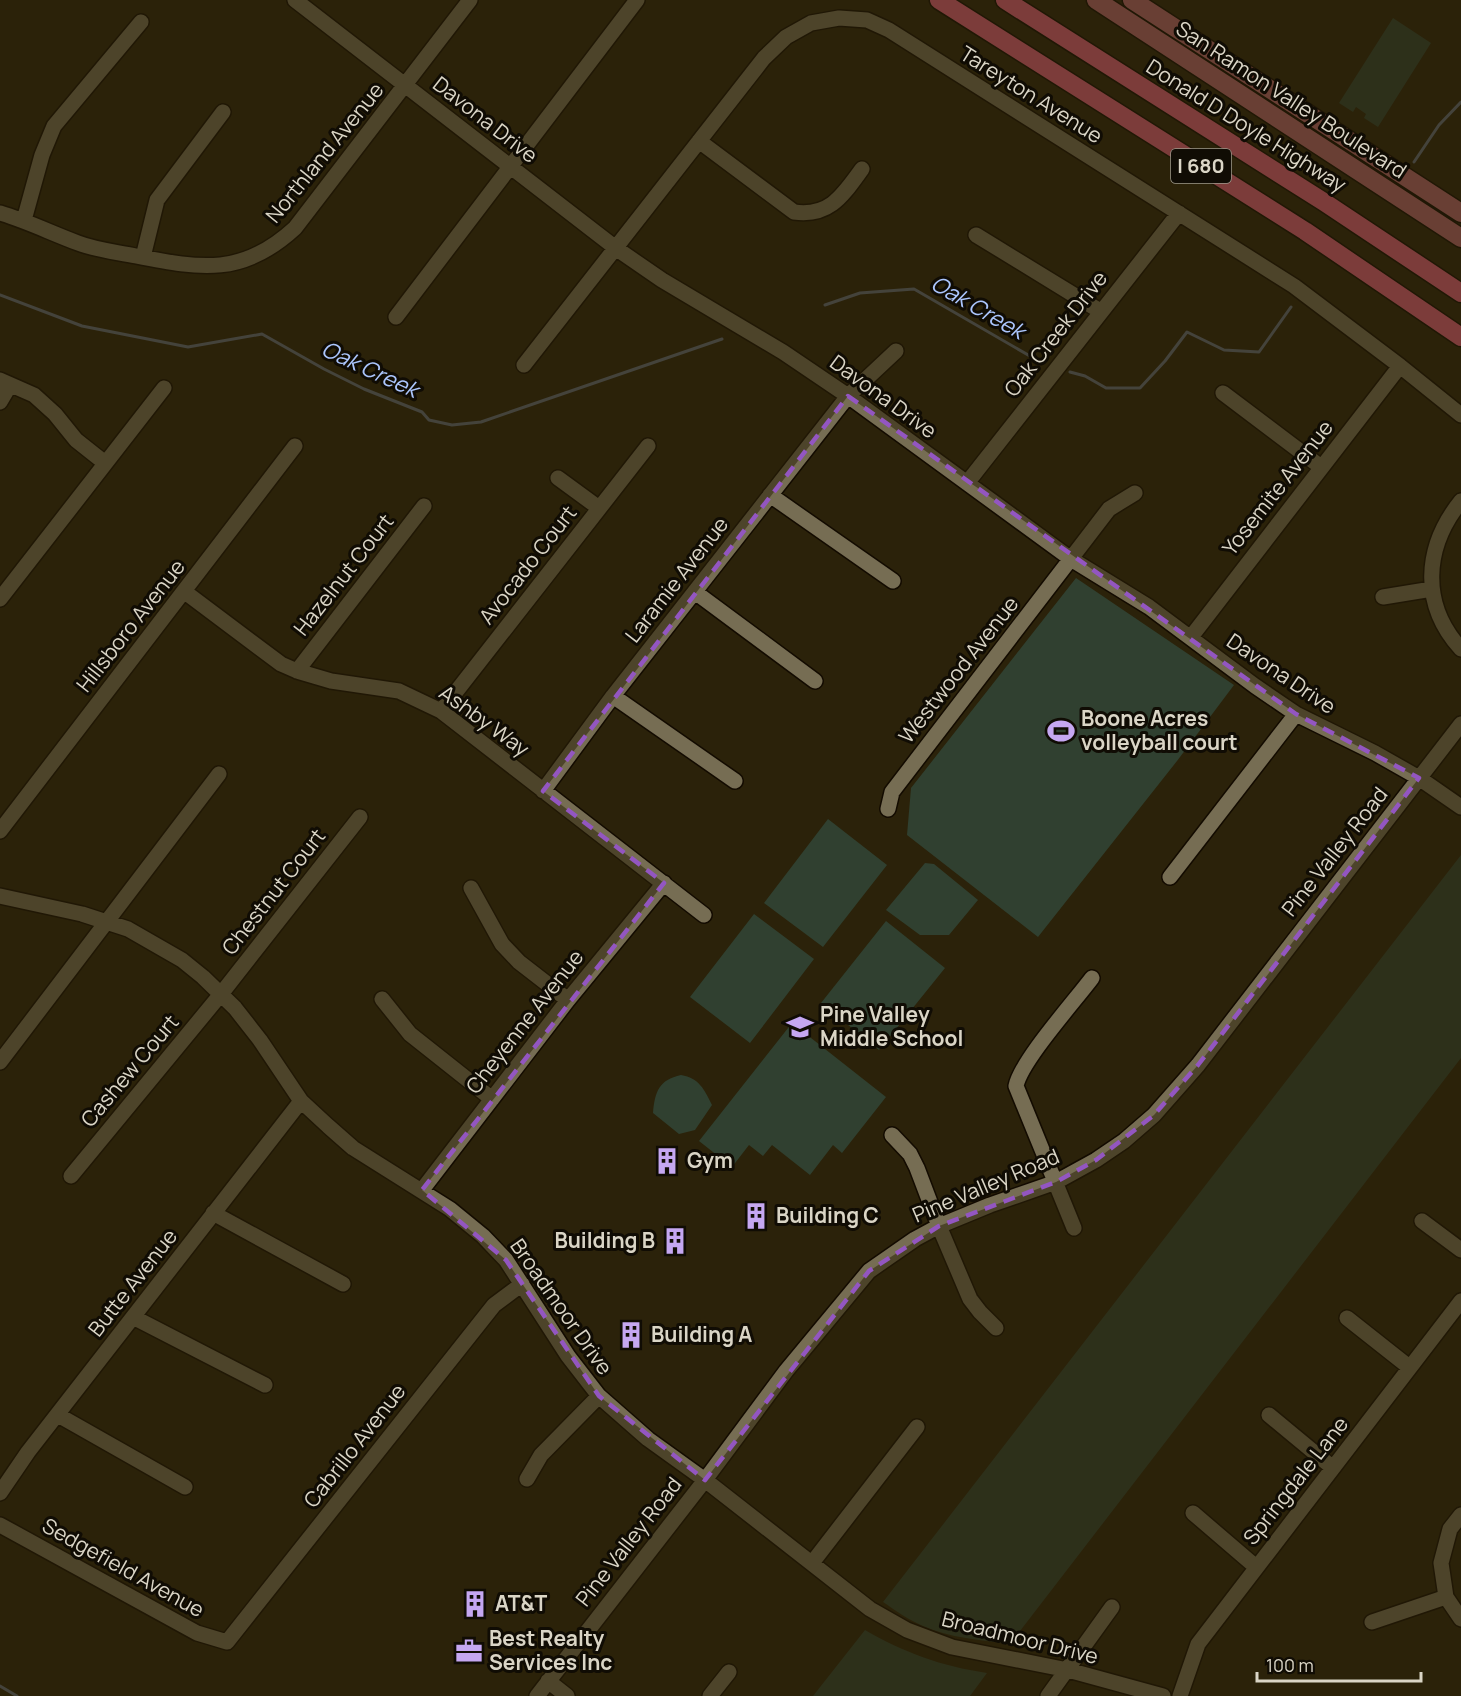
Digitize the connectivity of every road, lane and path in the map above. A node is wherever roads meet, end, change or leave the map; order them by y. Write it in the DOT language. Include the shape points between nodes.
graph roads {
  1 [pos="470,0"];
  2 [pos="637,0"];
  3 [pos="939,0"];
  4 [pos="1005,0"];
  5 [pos="1096,0"];
  6 [pos="1132,0"];
  7 [pos="305,3"];
  8 [pos="141,22"];
  9 [pos="406,85"];
  10 [pos="223,112"];
  11 [pos="699,141"];
  12 [pos="510,166"];
  13 [pos="862,169"];
  14 [pos="0,213"];
  15 [pos="1179,213"];
  16 [pos="1461,213"];
  17 [pos="24,220"];
  18 [pos="976,235"];
  19 [pos="1461,238"];
  20 [pos="617,249"];
  21 [pos="143,257"];
  22 [pos="1461,293"];
  23 [pos="1100,311"];
  24 [pos="396,317"];
  25 [pos="1461,336"];
  26 [pos="896,351"];
  27 [pos="524,365"];
  28 [pos="1400,366"];
  29 [pos="5,382"];
  30 [pos="164,388"];
  31 [pos="1223,393"];
  32 [pos="848,396"];
  33 [pos="0,402"];
  34 [pos="1461,416"];
  35 [pos="296,446"];
  36 [pos="648,446"];
  37 [pos="105,463"];
  38 [pos="1321,467"];
  39 [pos="558,478"];
  40 [pos="967,483"];
  41 [pos="1135,493"];
  42 [pos="770,495"];
  43 [pos="1461,501"];
  44 [pos="424,506"];
  45 [pos="599,508"];
  46 [pos="1071,559"];
  47 [pos="893,581"];
  48 [pos="1432,589"];
  49 [pos="185,592"];
  50 [pos="695,592"];
  51 [pos="1383,597"];
  52 [pos="0,598"];
  53 [pos="1191,637"];
  54 [pos="1461,649"];
  55 [pos="297,671"];
  56 [pos="815,681"];
  57 [pos="613,696"];
  58 [pos="441,711"];
  59 [pos="1296,714"];
  60 [pos="1461,724"];
  61 [pos="219,774"];
  62 [pos="1419,778"];
  63 [pos="735,781"];
  64 [pos="543,791"];
  65 [pos="1461,807"];
  66 [pos="888,809"];
  67 [pos="360,817"];
  68 [pos="0,831"];
  69 [pos="1170,877"];
  70 [pos="664,883"];
  71 [pos="471,888"];
  72 [pos="0,896"];
  73 [pos="704,915"];
  74 [pos="106,921"];
  75 [pos="1092,978"];
  76 [pos="221,994"];
  77 [pos="382,999"];
  78 [pos="568,1000"];
  79 [pos="0,1062"];
  80 [pos="492,1099"];
  81 [pos="301,1101"];
  82 [pos="892,1135"];
  83 [pos="71,1176"];
  84 [pos="1056,1182"];
  85 [pos="422,1190"];
  86 [pos="213,1213"];
  87 [pos="1422,1221"];
  88 [pos="939,1226"];
  89 [pos="1074,1228"];
  90 [pos="1461,1250"];
  91 [pos="343,1284"];
  92 [pos="522,1284"];
  93 [pos="1461,1301"];
  94 [pos="133,1317"];
  95 [pos="1347,1318"];
  96 [pos="996,1328"];
  97 [pos="1410,1367"];
  98 [pos="265,1385"];
  99 [pos="599,1396"];
  100 [pos="58,1415"];
  101 [pos="1269,1415"];
  102 [pos="917,1427"];
  103 [pos="1333,1468"];
  104 [pos="527,1479"];
  105 [pos="705,1480"];
  106 [pos="185,1487"];
  107 [pos="0,1493"];
  108 [pos="1193,1513"];
  109 [pos="1461,1515"];
  110 [pos="0,1525"];
  111 [pos="812,1563"];
  112 [pos="1256,1567"];
  113 [pos="1446,1597"];
  114 [pos="1112,1607"];
  115 [pos="1461,1619"];
  116 [pos="1372,1622"];
  117 [pos="227,1642"];
  118 [pos="1068,1670"];
  119 [pos="729,1672"];
  120 [pos="548,1681"];
  121 [pos="537,1696"];
  122 [pos="567,1696"];
  123 [pos="710,1696"];
  124 [pos="1048,1696"];
  125 [pos="1162,1696"];
  126 [pos="1180,1696"];
  1 -- 9 [label="street, Northland Avenue"];
  2 -- 12 [label="street"];
  3 -- 25 [label="highway, I 680" via="1305,231"];
  4 -- 22 [label="highway, Donald D Doyle Highway / I 680"];
  5 -- 19 [label="main road, San Ramon Valley Boulevard"];
  6 -- 16 [label="main road, San Ramon Valley Boulevard"];
  7 -- 9 [label="street, Davona Drive"];
  8 -- 17 [label="street" via="54,126"];
  9 -- 12 [label="street, Davona Drive"];
  9 -- 21 [label="street, Northland Avenue" via="295,228 279,243 255,257 222,266 184,266"];
  10 -- 21 [label="street" via="157,200"];
  11 -- 13 [label="street" via="794,212 809,214 830,207"];
  11 -- 15 [label="street, Tareyton Avenue" via="764,58 786,37 811,23 838,18 867,20 909,42"];
  11 -- 20 [label="street, Tareyton Avenue"];
  12 -- 20 [label="street, Davona Drive"];
  12 -- 24 [label="street"];
  14 -- 17 [label="street, Northland Avenue"];
  15 -- 23 [label="street, Oak Creek Drive"];
  15 -- 28 [label="street, Tareyton Avenue" via="1294,286"];
  17 -- 21 [label="street, Northland Avenue" via="80,244"];
  18 -- 23 [label="street"];
  20 -- 27 [label="street, Tareyton Avenue"];
  20 -- 32 [label="street, Davona Drive"];
  23 -- 40 [label="street, Oak Creek Drive"];
  26 -- 32 [label="street, Laramie Avenue"];
  28 -- 34 [label="street, Tareyton Avenue"];
  28 -- 38 [label="street, Yosemite Avenue"];
  29 -- 33 [label="street"];
  29 -- 37 [label="street" via="34,395 76,440"];
  30 -- 37 [label="street"];
  31 -- 38 [label="street"];
  32 -- 40 [label="street, Davona Drive"];
  32 -- 42 [label="street, Laramie Avenue"];
  35 -- 49 [label="street, Hillsboro Avenue"];
  36 -- 45 [label="street, Avocado Court"];
  37 -- 52 [label="street"];
  38 -- 53 [label="street, Yosemite Avenue"];
  39 -- 45 [label="street"];
  40 -- 46 [label="street, Davona Drive"];
  41 -- 46 [label="street, Westwood Avenue" via="1109,509"];
  42 -- 47 [label="street"];
  42 -- 50 [label="street, Laramie Avenue"];
  43 -- 48 [label="street" via="1439,537 1432,562"];
  44 -- 55 [label="street, Hazelnut Court"];
  45 -- 58 [label="street, Avocado Court"];
  46 -- 53 [label="street, Davona Drive"];
  46 -- 66 [label="street, Westwood Avenue" via="892,792"];
  48 -- 51 [label="street"];
  48 -- 54 [label="street" via="1439,616"];
  49 -- 55 [label="street, Ashby Way"];
  49 -- 68 [label="street, Hillsboro Avenue"];
  50 -- 56 [label="street"];
  50 -- 57 [label="street, Laramie Avenue"];
  53 -- 59 [label="street, Davona Drive"];
  55 -- 58 [label="street, Ashby Way" via="331,681 399,691"];
  57 -- 63 [label="street"];
  57 -- 64 [label="street, Laramie Avenue"];
  58 -- 64 [label="street, Ashby Way"];
  59 -- 62 [label="street, Davona Drive"];
  59 -- 69 [label="street"];
  60 -- 62 [label="street, Pine Valley Road"];
  61 -- 74 [label="street"];
  62 -- 65 [label="street, Davona Drive"];
  62 -- 84 [label="street, Pine Valley Road" via="1198,1065 1154,1115 1124,1141"];
  64 -- 70 [label="street, Ashby Way"];
  67 -- 76 [label="street, Chestnut Court"];
  70 -- 73 [label="street, Ashby Way"];
  70 -- 78 [label="street, Cheyenne Avenue"];
  71 -- 78 [label="street" via="502,944"];
  72 -- 74 [label="street, Broadmoor Drive"];
  74 -- 76 [label="street, Broadmoor Drive" via="183,960"];
  74 -- 79 [label="street"];
  75 -- 84 [label="street" via="1028,1061 1016,1086"];
  76 -- 81 [label="street, Broadmoor Drive" via="260,1040"];
  76 -- 83 [label="street, Cashew Court"];
  77 -- 80 [label="street" via="410,1034"];
  78 -- 80 [label="street, Cheyenne Avenue"];
  80 -- 85 [label="street, Cheyenne Avenue"];
  81 -- 85 [label="street, Broadmoor Drive" via="353,1148"];
  81 -- 86 [label="street, Butte Avenue"];
  82 -- 88 [label="street" via="910,1154"];
  84 -- 88 [label="street, Pine Valley Road"];
  84 -- 89 [label="street"];
  85 -- 92 [label="street, Broadmoor Drive" via="483,1236"];
  86 -- 91 [label="street"];
  86 -- 94 [label="street, Butte Avenue"];
  87 -- 90 [label="street"];
  88 -- 96 [label="street" via="970,1299"];
  88 -- 105 [label="street, Pine Valley Road" via="869,1271 786,1371"];
  92 -- 99 [label="street, Broadmoor Drive"];
  92 -- 117 [label="street, Cabrillo Avenue" via="494,1305"];
  93 -- 97 [label="street, Springdale Lane"];
  94 -- 98 [label="street"];
  94 -- 100 [label="street, Butte Avenue"];
  95 -- 97 [label="street"];
  97 -- 103 [label="street, Springdale Lane"];
  99 -- 104 [label="street" via="541,1455"];
  99 -- 105 [label="street, Broadmoor Drive" via="648,1439"];
  100 -- 106 [label="street"];
  100 -- 107 [label="street, Butte Avenue"];
  101 -- 103 [label="street"];
  102 -- 111 [label="street"];
  103 -- 112 [label="street, Springdale Lane"];
  105 -- 111 [label="street, Broadmoor Drive"];
  105 -- 120 [label="street, Pine Valley Road"];
  108 -- 112 [label="street"];
  109 -- 113 [label="street" via="1450,1529 1441,1563"];
  110 -- 117 [label="street, Sedgefield Avenue" via="197,1633"];
  111 -- 118 [label="street, Broadmoor Drive" via="870,1609 907,1630 952,1647"];
  112 -- 126 [label="street, Springdale Lane" via="1198,1644"];
  113 -- 115 [label="street"];
  113 -- 116 [label="street"];
  114 -- 118 [label="street"];
  118 -- 124 [label="street"];
  118 -- 125 [label="street, Broadmoor Drive"];
  119 -- 123 [label="street"];
  120 -- 121 [label="street, Pine Valley Road"];
  120 -- 122 [label="street"];
}
